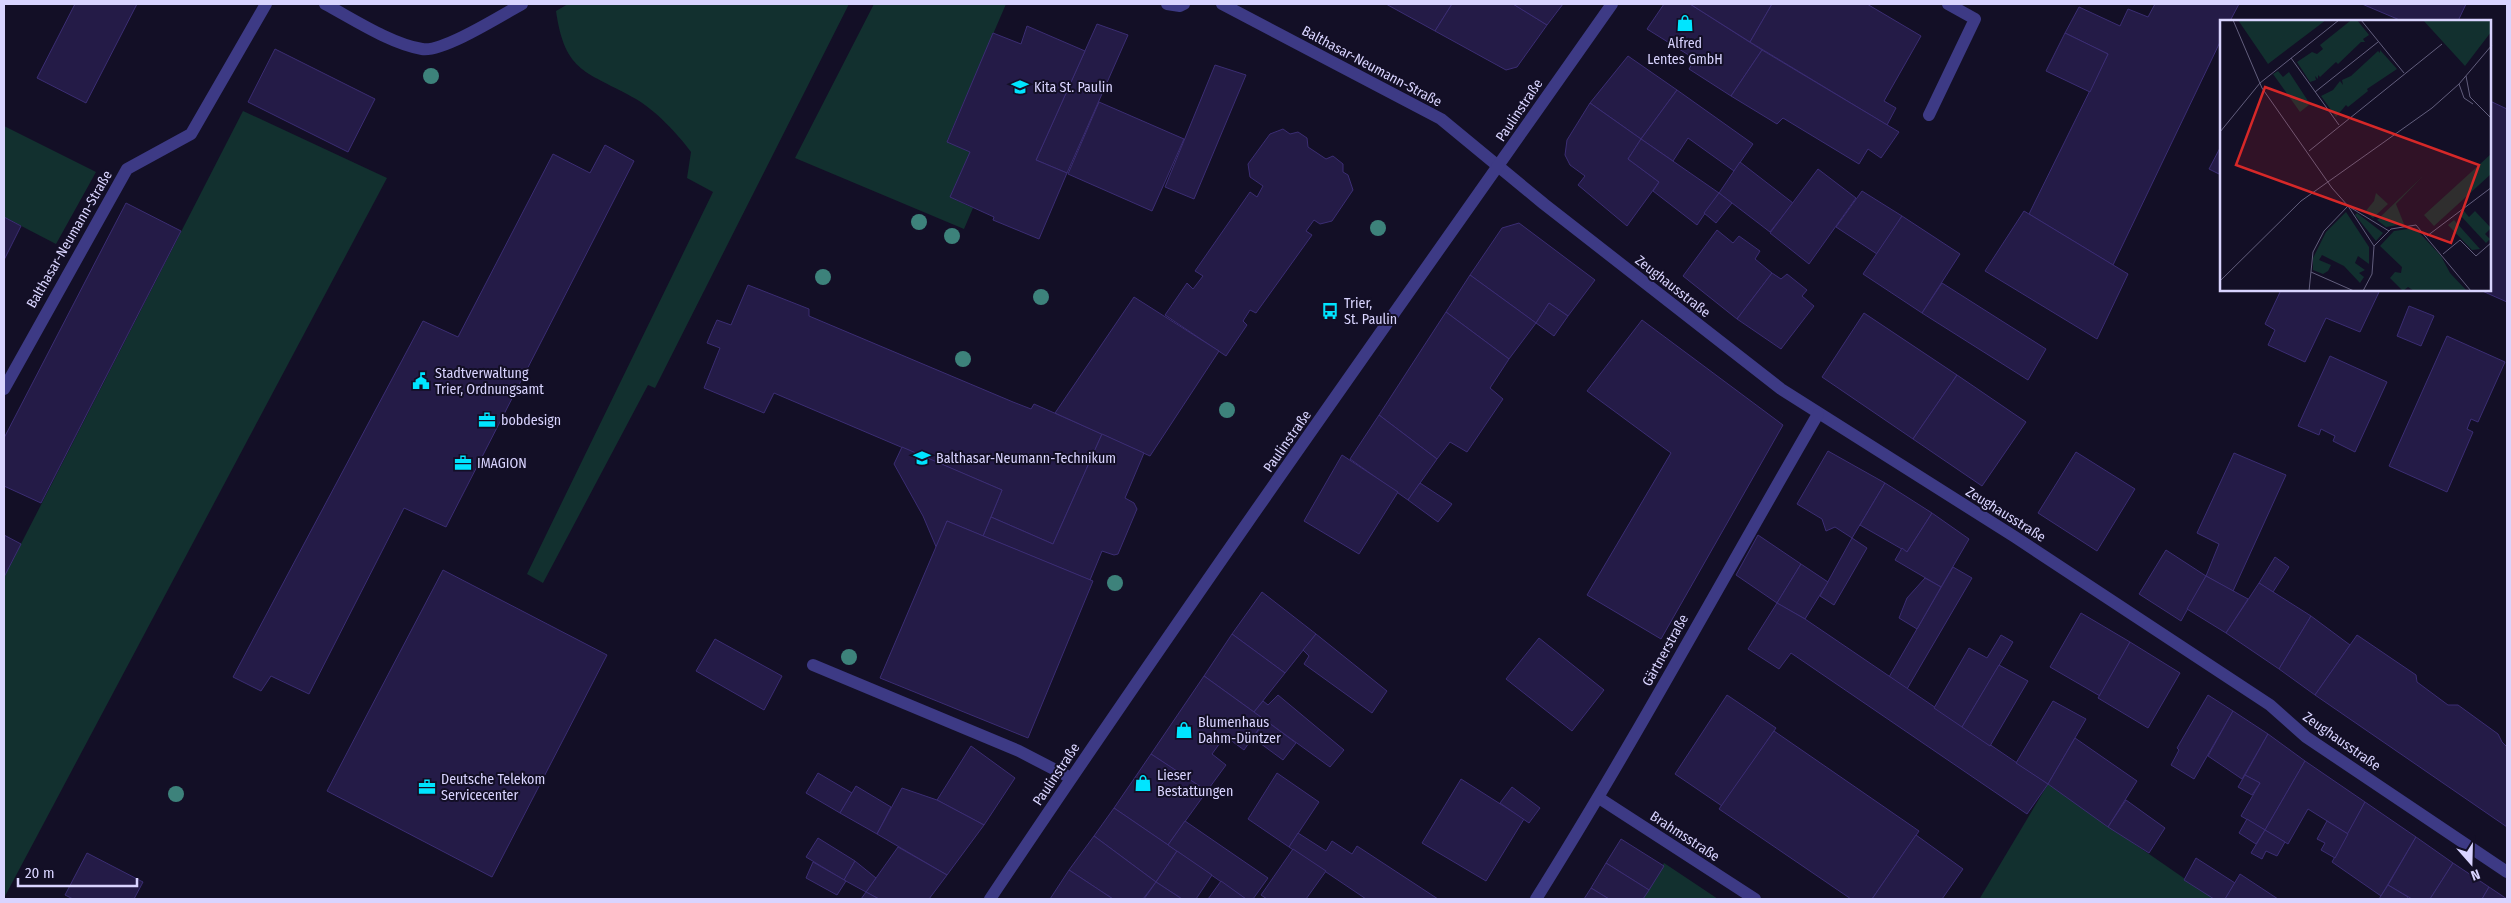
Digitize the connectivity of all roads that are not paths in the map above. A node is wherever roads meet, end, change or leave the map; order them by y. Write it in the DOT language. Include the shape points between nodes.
graph roads {
  1 [pos="266,4"];
  2 [pos="325,4"];
  3 [pos="522,4"];
  4 [pos="1167,4"];
  5 [pos="1184,4"];
  6 [pos="1222,4"];
  7 [pos="1612,4"];
  8 [pos="1948,4"];
  9 [pos="1929,115"];
  10 [pos="1499,167"];
  11 [pos="4,389"];
  12 [pos="1818,414"];
  13 [pos="813,665"];
  14 [pos="1071,778"];
  15 [pos="1599,798"];
  16 [pos="2507,872"];
  17 [pos="990,899"];
  18 [pos="1536,899"];
  19 [pos="1755,899"];
  1 -- 11 [label="street, Balthasar-Neumann-Straße" via="191,134 127,169"];
  2 -- 3 [label="street" via="394,40 423,50 447,44"];
  4 -- 5 [label="street"];
  6 -- 10 [label="street, Balthasar-Neumann-Straße" via="1441,119"];
  7 -- 10 [label="street, Paulinstraße"];
  8 -- 9 [label="street" via="1975,19"];
  10 -- 12 [label="street, Zeughausstraße"];
  10 -- 14 [label="street, Paulinstraße" via="1370,346"];
  12 -- 15 [label="street, Gärtnerstraße"];
  12 -- 16 [label="street, Zeughausstraße" via="2015,537 2262,700 2306,737"];
  13 -- 14 [label="street" via="1019,751"];
  14 -- 17 [label="street, Paulinstraße"];
  15 -- 18 [label="street, Gärtnerstraße"];
  15 -- 19 [label="street, Brahmsstraße"];
}
